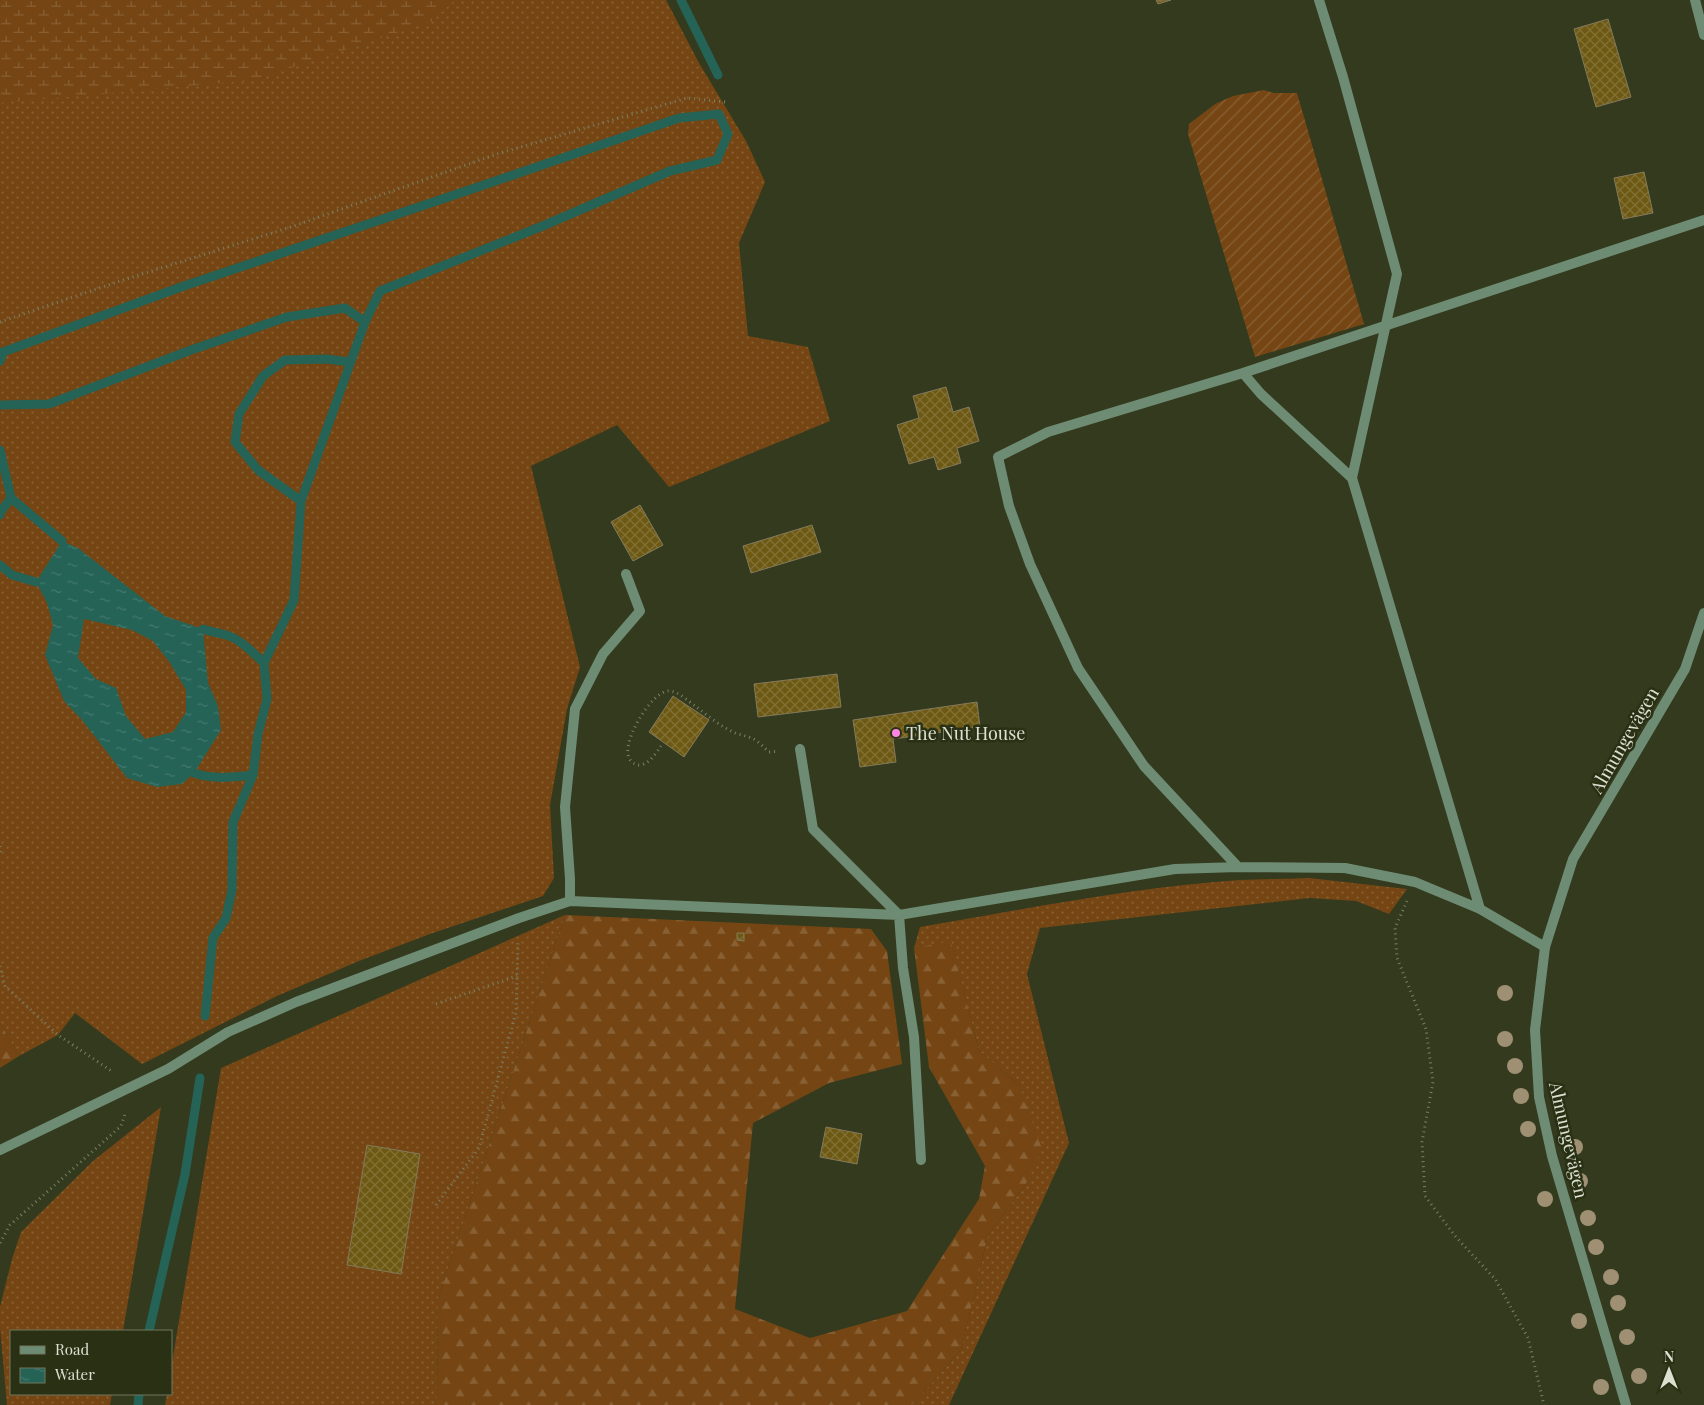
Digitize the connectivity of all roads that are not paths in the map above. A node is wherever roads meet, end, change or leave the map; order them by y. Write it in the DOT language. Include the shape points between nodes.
graph roads {
  1 [pos="1319,0"];
  2 [pos="1695,0"];
  3 [pos="1704,35"];
  4 [pos="1704,220"];
  5 [pos="1386,326"];
  6 [pos="1243,373"];
  7 [pos="1352,478"];
  8 [pos="626,574"];
  9 [pos="1704,612"];
  10 [pos="800,750"];
  11 [pos="1238,867"];
  12 [pos="570,901"];
  13 [pos="1480,909"];
  14 [pos="899,915"];
  15 [pos="1545,947"];
  16 [pos="0,1150"];
  17 [pos="921,1160"];
  18 [pos="1626,1405"];
  1 -- 5 [label="street" via="1397,274"];
  2 -- 3 [label="street"];
  4 -- 5 [label="street"];
  5 -- 6 [label="street"];
  5 -- 7 [label="street"];
  6 -- 7 [label="street" via="1261,394"];
  6 -- 11 [label="street" via="1048,432 998,457 1010,506 1030,564 1078,668 1144,766"];
  7 -- 13 [label="street"];
  8 -- 12 [label="street" via="640,611 603,654 575,709 565,807"];
  9 -- 15 [label="street, Almungevägen" via="1685,669 1573,859"];
  10 -- 14 [label="street" via="813,829"];
  11 -- 13 [label="street" via="1345,868 1415,882"];
  11 -- 14 [label="street" via="1175,869"];
  12 -- 14 [label="street"];
  12 -- 16 [label="street" via="296,1002 228,1032 168,1069"];
  13 -- 15 [label="street"];
  14 -- 17 [label="street" via="914,1037"];
  15 -- 18 [label="street, Almungevägen" via="1535,1030 1539,1097 1552,1156"];
}
